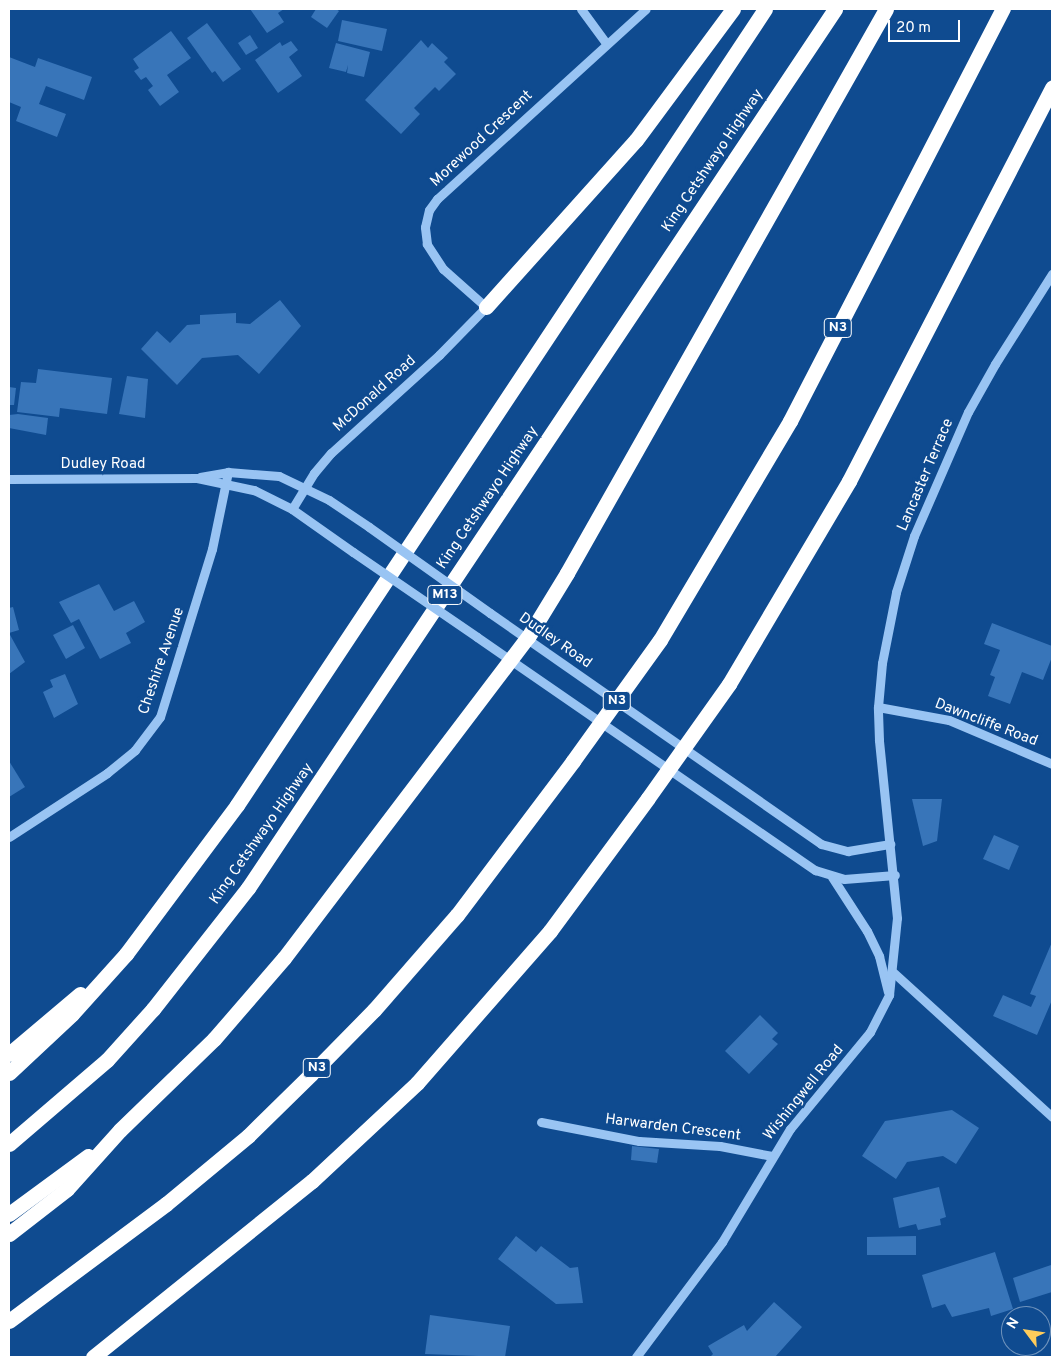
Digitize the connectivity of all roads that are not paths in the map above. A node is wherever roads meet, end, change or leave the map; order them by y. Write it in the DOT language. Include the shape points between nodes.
graph roads {
  1 [pos="581,9"];
  2 [pos="646,9"];
  3 [pos="733,9"];
  4 [pos="765,9"];
  5 [pos="835,9"];
  6 [pos="886,9"];
  7 [pos="1003,9"];
  8 [pos="606,43"];
  9 [pos="1052,87"];
  10 [pos="1052,274"];
  11 [pos="486,307"];
  12 [pos="228,472"];
  13 [pos="197,478"];
  14 [pos="9,479"];
  15 [pos="225,484"];
  16 [pos="305,486"];
  17 [pos="292,509"];
  18 [pos="528,637"];
  19 [pos="509,660"];
  20 [pos="878,707"];
  21 [pos="1052,764"];
  22 [pos="9,837"];
  23 [pos="890,844"];
  24 [pos="894,875"];
  25 [pos="832,877"];
  26 [pos="126,954"];
  27 [pos="894,973"];
  28 [pos="889,995"];
  29 [pos="9,1054"];
  30 [pos="9,1073"];
  31 [pos="1052,1117"];
  32 [pos="541,1122"];
  33 [pos="120,1130"];
  34 [pos="9,1144"];
  35 [pos="772,1156"];
  36 [pos="9,1214"];
  37 [pos="9,1234"];
  38 [pos="9,1321"];
  39 [pos="93,1357"];
  40 [pos="636,1357"];
  1 -- 8 [label="street"];
  2 -- 8 [label="street, Morewood Crescent"];
  3 -- 11 [label="highway" via="630,148"];
  4 -- 26 [label="highway" via="237,805"];
  5 -- 34 [label="highway, King Cetshwayo Highway / M13" via="248,888 158,1002 107,1060"];
  6 -- 18 [label="highway" via="567,574"];
  7 -- 38 [label="highway, N3, bridge" via="790,421 660,640 457,915 374,1010 248,1136 166,1204"];
  8 -- 11 [label="street, Morewood Crescent" via="449,186 429,210 425,227 432,255"];
  9 -- 39 [label="highway, bridge" via="854,472 729,684 550,931 417,1083 312,1181"];
  10 -- 20 [label="street, Lancaster Terrace" via="968,412 914,536 896,592 882,663"];
  11 -- 16 [label="street, McDonald Road" via="439,355 352,433"];
  12 -- 13 [label="street, Dudley Road"];
  12 -- 15 [label="street, Cheshire Avenue"];
  12 -- 16 [label="street, Dudley Road" via="268,474"];
  13 -- 14 [label="street, Dudley Road"];
  13 -- 15 [label="street, Dudley Road"];
  15 -- 17 [label="street, Dudley Road" via="254,490"];
  15 -- 22 [label="street, Cheshire Avenue" via="212,548 160,717 150,733 106,773"];
  16 -- 17 [label="street, McDonald Road"];
  16 -- 18 [label="street, Dudley Road, bridge"];
  17 -- 19 [label="street, Dudley Road, bridge"];
  18 -- 19 [label="highway"];
  18 -- 23 [label="street, Dudley Road" via="822,844 848,851"];
  19 -- 25 [label="street, Dudley Road" via="815,870"];
  19 -- 33 [label="highway" via="284,958 214,1038"];
  20 -- 21 [label="street, Dawncliffe Road" via="949,720"];
  20 -- 23 [label="street"];
  23 -- 24 [label="street, Wishingwell Road"];
  24 -- 25 [label="street, Dudley Road" via="856,880"];
  24 -- 27 [label="street, Wishingwell Road" via="897,918"];
  25 -- 28 [label="street" via="867,931 879,956"];
  26 -- 29 [label="highway"];
  26 -- 30 [label="highway" via="72,1014"];
  27 -- 28 [label="street, Wishingwell Road"];
  27 -- 31 [label="street"];
  28 -- 35 [label="street, Wishingwell Road" via="870,1032 811,1102"];
  32 -- 35 [label="street, Harwarden Crescent" via="639,1140 720,1146"];
  33 -- 36 [label="highway"];
  33 -- 37 [label="highway" via="67,1188"];
  35 -- 40 [label="street, Wishingwell Road" via="722,1242"];
}
